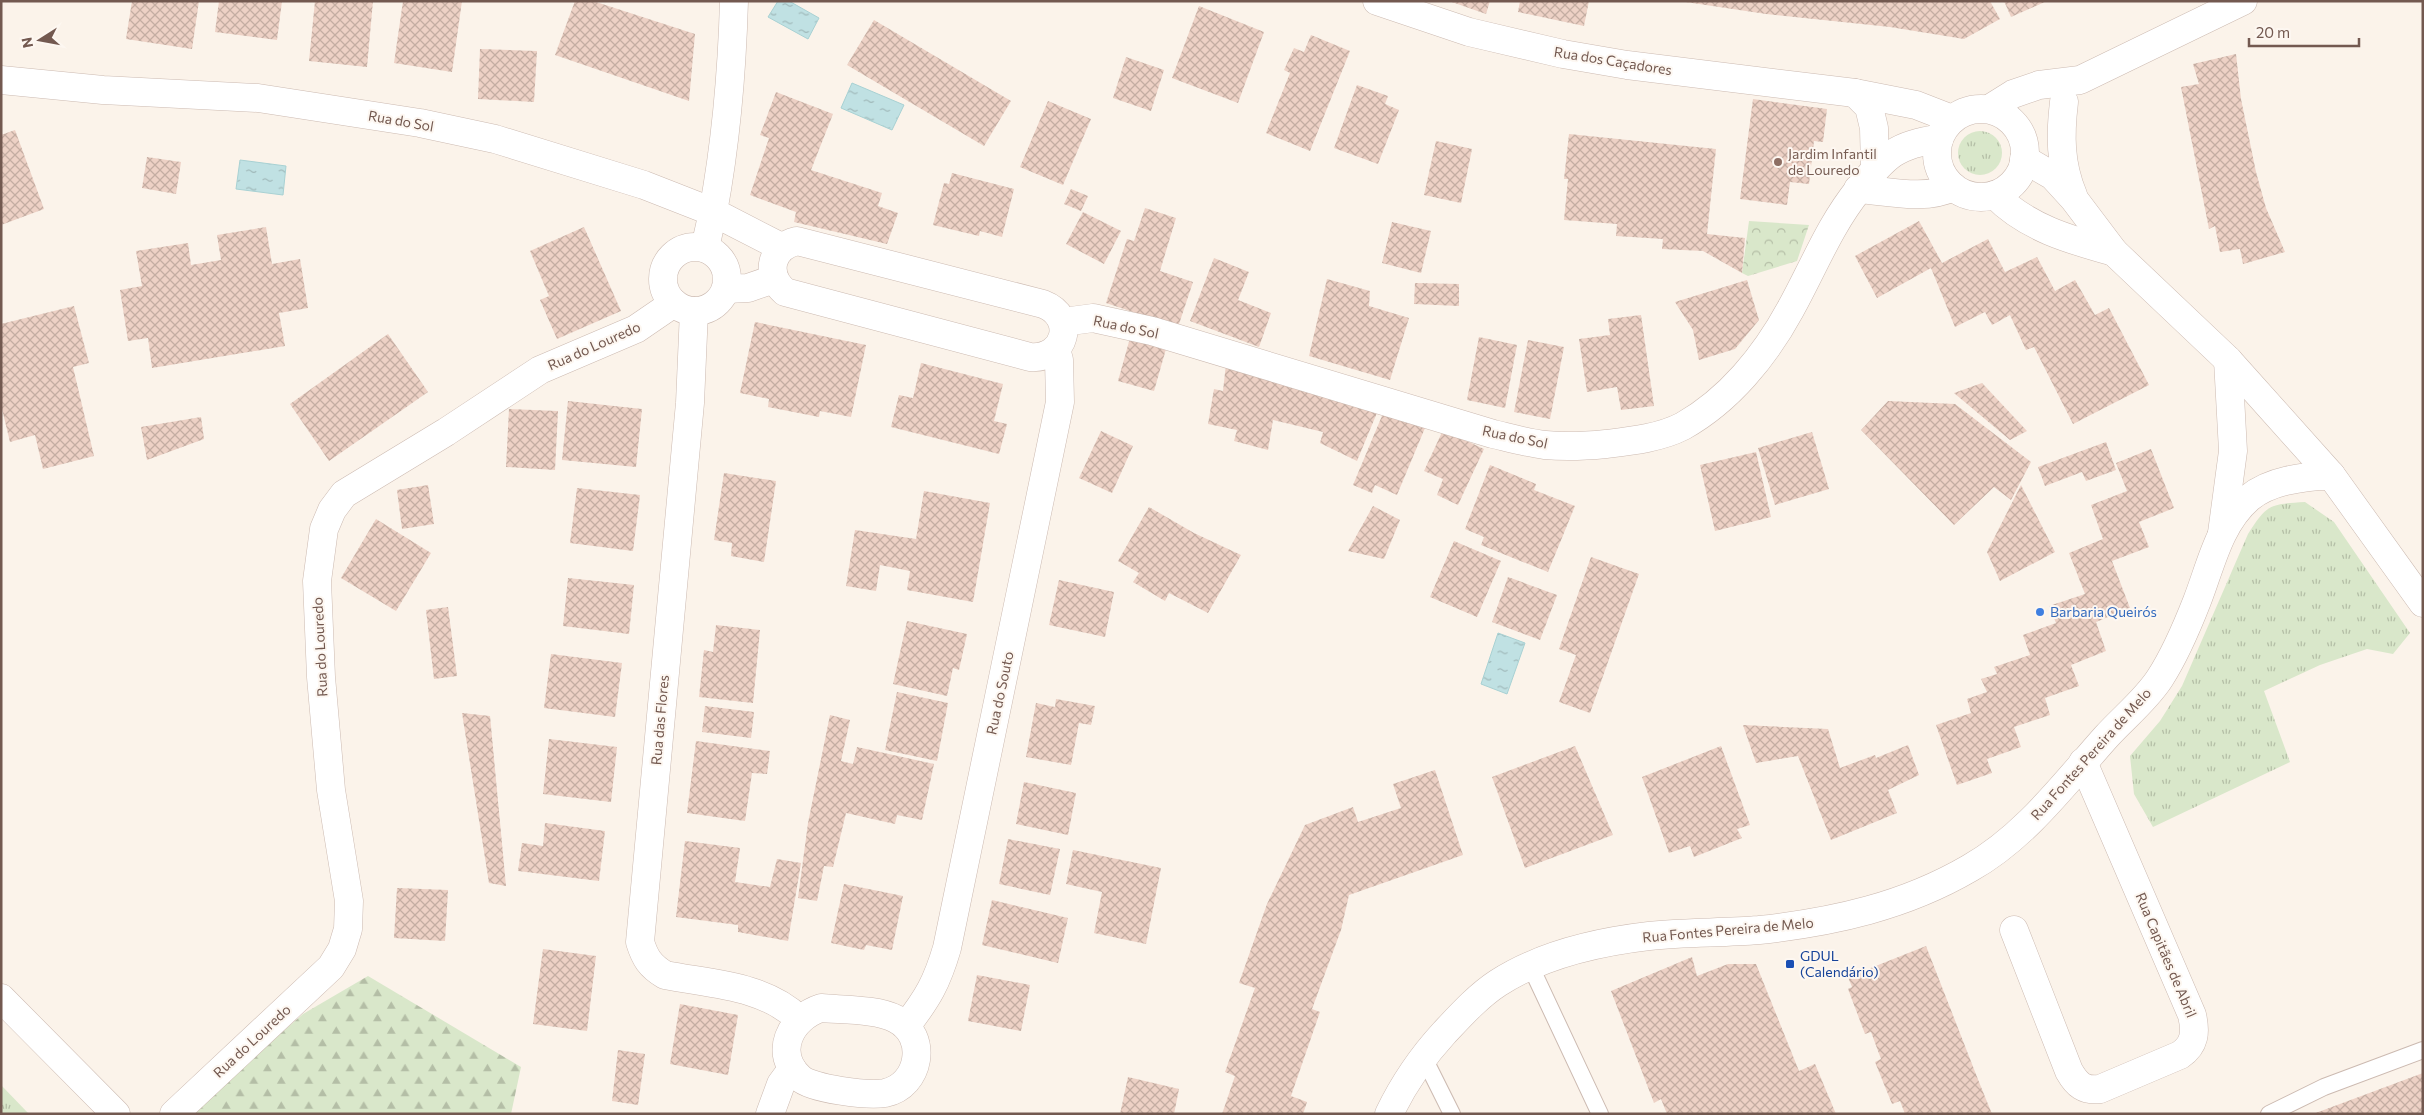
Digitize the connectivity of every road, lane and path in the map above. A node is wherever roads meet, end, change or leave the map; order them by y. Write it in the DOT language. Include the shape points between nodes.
graph roads {
  1 [pos="734,1"];
  2 [pos="1377,1"];
  3 [pos="2244,1"];
  4 [pos="1,80"];
  5 [pos="2080,80"];
  6 [pos="1855,93"];
  7 [pos="2064,102"];
  8 [pos="1989,109"];
  9 [pos="1945,129"];
  10 [pos="2023,148"];
  11 [pos="1867,179"];
  12 [pos="1953,187"];
  13 [pos="1995,195"];
  14 [pos="2074,199"];
  15 [pos="713,212"];
  16 [pos="781,247"];
  17 [pos="705,248"];
  18 [pos="2114,252"];
  19 [pos="774,279"];
  20 [pos="726,290"];
  21 [pos="684,307"];
  22 [pos="1062,322"];
  23 [pos="1056,349"];
  24 [pos="2228,360"];
  25 [pos="2330,475"];
  26 [pos="2222,533"];
  27 [pos="2423,603"];
  28 [pos="2083,762"];
  29 [pos="2014,930"];
  30 [pos="1530,965"];
  31 [pos="1,998"];
  32 [pos="799,1019"];
  33 [pos="906,1026"];
  34 [pos="2423,1050"];
  35 [pos="1423,1056"];
  36 [pos="792,1069"];
  37 [pos="116,1114"];
  38 [pos="174,1114"];
  39 [pos="770,1114"];
  40 [pos="1389,1114"];
  41 [pos="1452,1114"];
  42 [pos="1600,1114"];
  43 [pos="2269,1114"];
  1 -- 15 [label="street" via="725,149"];
  2 -- 6 [label="street, Rua dos Caçadores" via="1470,32 1563,54"];
  3 -- 5 [label="street"];
  4 -- 15 [label="street, Rua do Sol" via="103,90 258,98 420,124 495,139 644,185"];
  5 -- 7 [label="street"];
  5 -- 8 [label="street" via="2039,85 2013,94"];
  6 -- 9 [label="street, Rua dos Caçadores" via="1916,105"];
  6 -- 11 [label="street" via="1869,107 1874,128"];
  7 -- 10 [label="street"];
  7 -- 14 [label="street" via="2061,150 2065,176"];
  8 -- 9 [label="street, Rua do Sol" via="1963,112"];
  8 -- 10 [label="street" via="2006,116 2019,130"];
  9 -- 11 [label="street, Rua do Sol" via="1891,153"];
  9 -- 12 [label="street" via="1937,152 1944,177"];
  10 -- 13 [label="street" via="2015,180"];
  10 -- 14 [label="street"];
  11 -- 12 [label="street" via="1919,194 1943,192"];
  11 -- 22 [label="street, Rua do Sol" via="1834,224 1790,310 1764,351 1739,381 1714,404 1682,426 1639,440 1590,446 1546,445 1493,434 1152,331 1093,318"];
  12 -- 13 [label="street" via="1981,197"];
  13 -- 18 [label="street" via="2025,219 2050,231"];
  14 -- 18 [label="street"];
  15 -- 16 [label="street, Rua do Sol"];
  15 -- 17 [label="street"];
  16 -- 19 [label="street" via="772,262"];
  16 -- 22 [label="street" via="797,241 1033,301 1052,307"];
  17 -- 20 [label="street" via="714,252 726,269"];
  17 -- 21 [label="street, Rua das Flores" via="684,248 667,262 663,272 663,283"];
  18 -- 24 [label="street"];
  19 -- 20 [label="street" via="748,288"];
  19 -- 23 [label="street" via="785,292 1030,357 1040,358"];
  20 -- 21 [label="street" via="713,306"];
  21 -- 32 [label="street, Rua das Flores" via="690,404 640,942 644,957 665,975 761,994"];
  21 -- 38 [label="street, Rua do Louredo" via="540,370 344,494 332,510 324,529 317,581 320,677 331,790 349,901 348,929 342,949 331,967"];
  22 -- 23 [label="street" via="1064,332"];
  23 -- 33 [label="street, Rua do Souto" via="1060,402 947,948 938,980"];
  24 -- 25 [label="street"];
  24 -- 26 [label="street, Rua Fontes Pereira de Melo" via="2233,451"];
  25 -- 26 [label="street, Rua Fontes Pereira de Melo" via="2274,484 2250,497"];
  25 -- 27 [label="street"];
  26 -- 28 [label="street, Rua Fontes Pereira de Melo" via="2196,604 2159,679"];
  28 -- 29 [label="street, Rua Capitães de Abril" via="2192,1015 2195,1029 2189,1049 2100,1089 2082,1087 2070,1071"];
  28 -- 30 [label="street, Rua Fontes Pereira de Melo" via="2019,832 1972,868 1910,899 1812,923 1602,943"];
  30 -- 35 [label="street, Rua Fontes Pereira de Melo" via="1496,984"];
  30 -- 42 [label="lane"];
  31 -- 37 [label="street"];
  32 -- 33 [label="street" via="821,1008 884,1014"];
  32 -- 36 [label="street" via="788,1042"];
  33 -- 36 [label="street" via="913,1036 917,1061 903,1085 891,1092 877,1095 814,1086"];
  34 -- 43 [label="lane" via="2324,1087"];
  35 -- 40 [label="street, Rua Fontes Pereira de Melo" via="1402,1086"];
  35 -- 41 [label="lane"];
  36 -- 39 [label="street" via="781,1084"];
}
